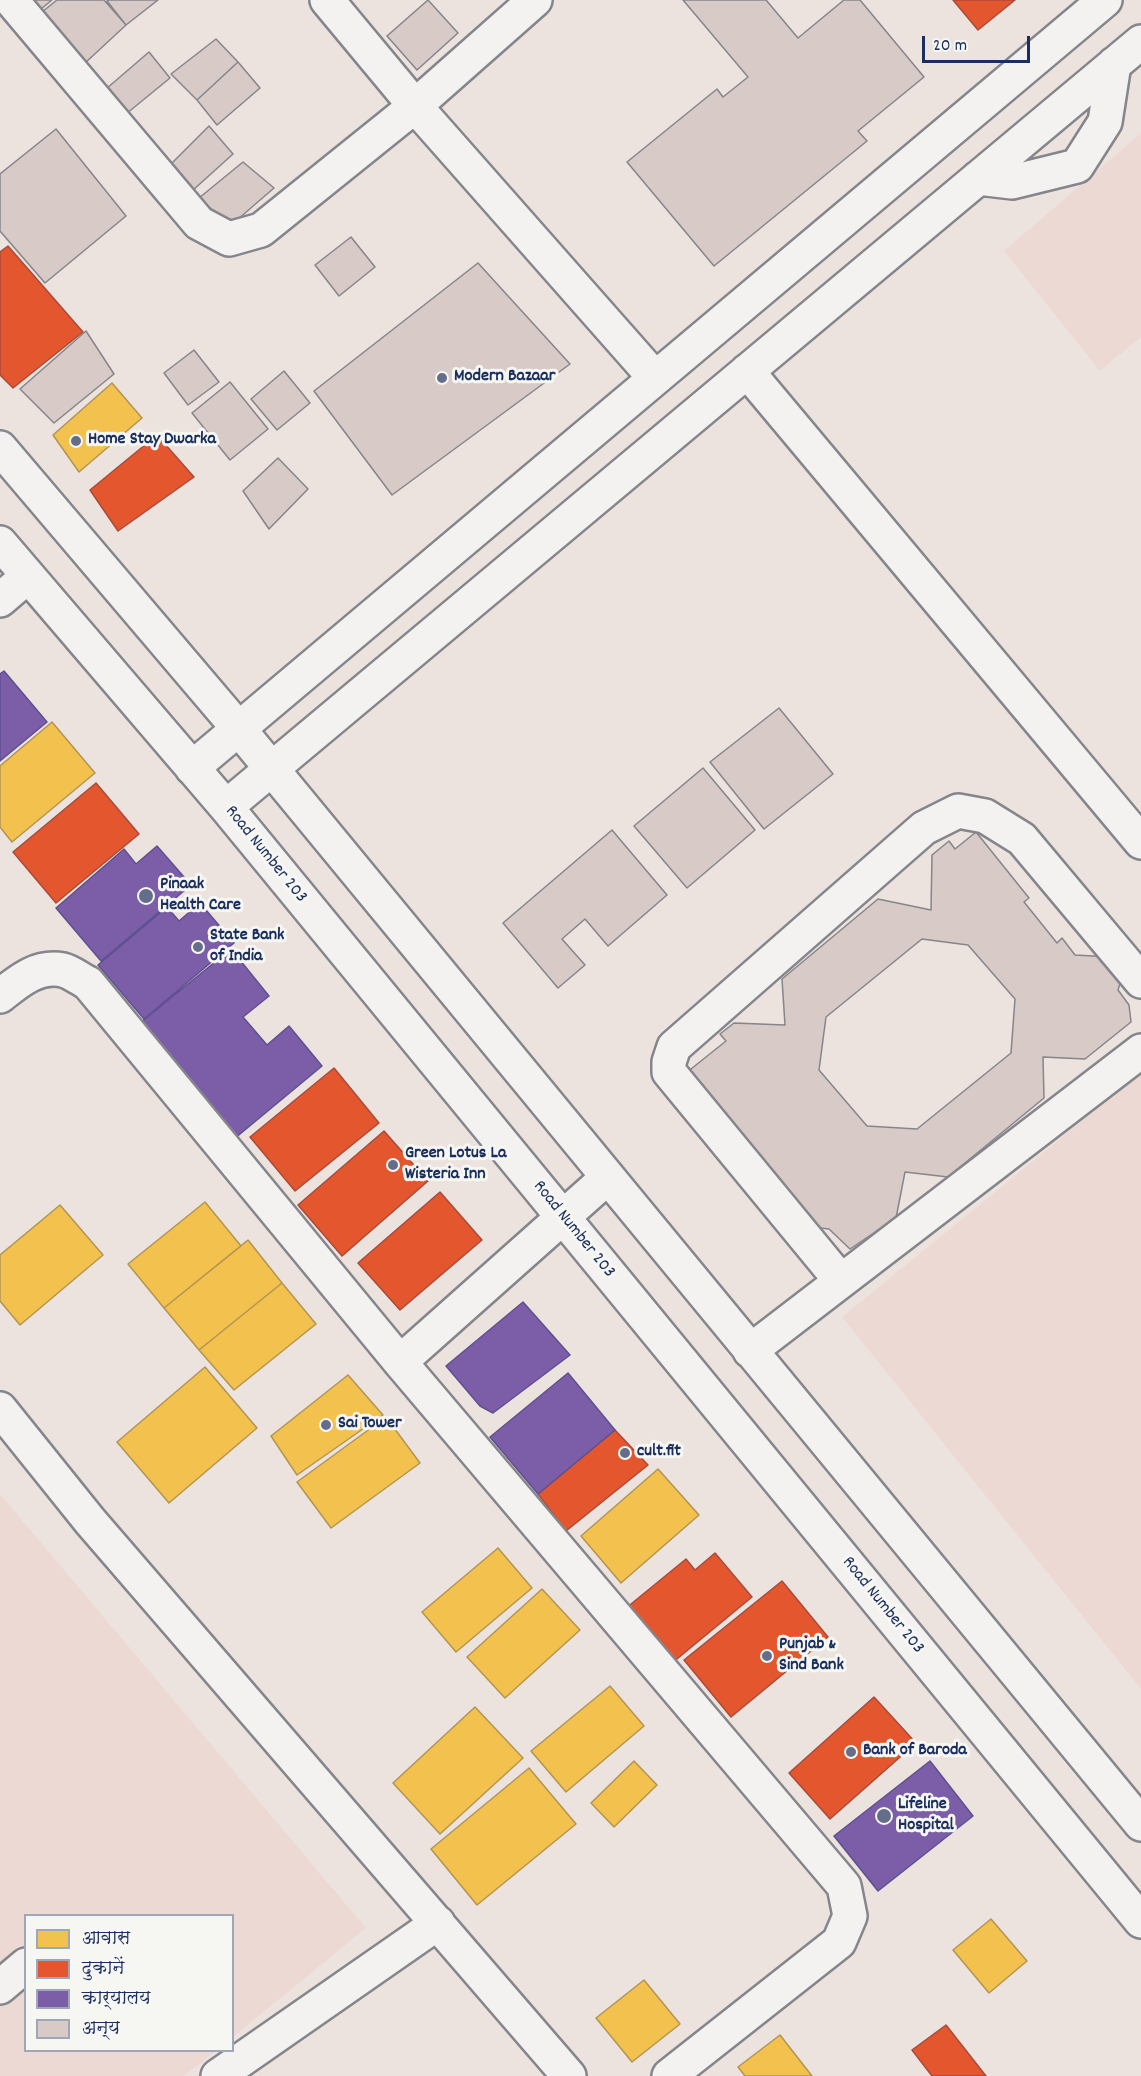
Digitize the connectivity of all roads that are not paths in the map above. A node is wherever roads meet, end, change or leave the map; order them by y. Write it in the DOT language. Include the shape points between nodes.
graph roads {
  1 [pos="11,0"];
  2 [pos="327,0"];
  3 [pos="535,0"];
  4 [pos="1106,0"];
  5 [pos="1141,42"];
  6 [pos="1114,64"];
  7 [pos="415,106"];
  8 [pos="978,178"];
  9 [pos="747,371"];
  10 [pos="655,378"];
  11 [pos="0,448"];
  12 [pos="0,543"];
  13 [pos="28,576"];
  14 [pos="0,600"];
  15 [pos="238,728"];
  16 [pos="192,768"];
  17 [pos="271,769"];
  18 [pos="226,807"];
  19 [pos="1141,842"];
  20 [pos="1141,981"];
  21 [pos="0,996"];
  22 [pos="1141,1051"];
  23 [pos="608,1177"];
  24 [pos="562,1217"];
  25 [pos="841,1281"];
  26 [pos="750,1350"];
  27 [pos="400,1362"];
  28 [pos="0,1409"];
  29 [pos="1141,1824"];
  30 [pos="1141,1921"];
  31 [pos="438,1923"];
  32 [pos="24,1967"];
  33 [pos="0,1987"];
  34 [pos="218,2076"];
  35 [pos="570,2076"];
  36 [pos="669,2076"];
  1 -- 7 [label="street" via="199,223 229,239 261,230"];
  2 -- 7 [label="street"];
  3 -- 7 [label="street"];
  4 -- 10 [label="street"];
  5 -- 6 [label="street"];
  6 -- 8 [label="street"];
  6 -- 8 [label="street" via="1106,122 1077,166 1012,182"];
  7 -- 10 [label="street"];
  8 -- 9 [label="street"];
  9 -- 17 [label="street"];
  9 -- 19 [label="street"];
  10 -- 15 [label="street"];
  11 -- 15 [label="street"];
  12 -- 13 [label="street, Road Number 203"];
  13 -- 14 [label="street"];
  13 -- 16 [label="street, Road Number 203"];
  15 -- 16 [label="street"];
  15 -- 17 [label="street"];
  16 -- 18 [label="street, Road Number 203"];
  17 -- 18 [label="street"];
  17 -- 23 [label="street"];
  18 -- 24 [label="street, Road Number 203"];
  20 -- 25 [label="street" via="1022,838 985,816 958,811 924,828 674,1047 669,1072"];
  21 -- 27 [label="street" via="38,970 64,970 88,982"];
  22 -- 25 [label="street"];
  23 -- 24 [label="street"];
  23 -- 26 [label="street"];
  24 -- 27 [label="street"];
  24 -- 30 [label="street, Road Number 203"];
  25 -- 26 [label="street"];
  26 -- 29 [label="street"];
  27 -- 36 [label="street" via="844,1886 850,1916 839,1941"];
  28 -- 31 [label="street" via="90,1521"];
  31 -- 34 [label="street"];
  31 -- 35 [label="street"];
  32 -- 33 [label="street"];
}
